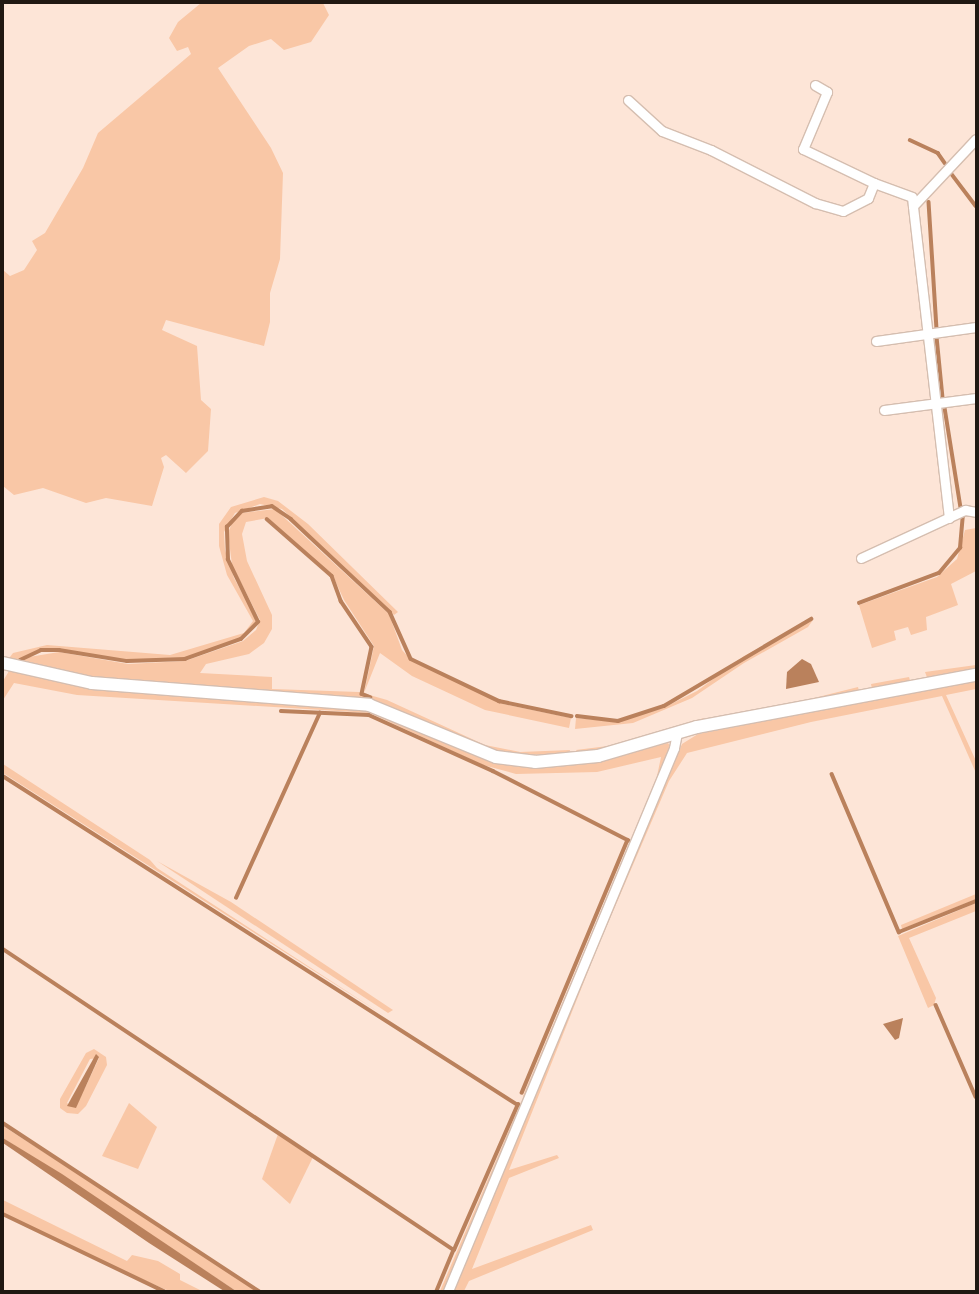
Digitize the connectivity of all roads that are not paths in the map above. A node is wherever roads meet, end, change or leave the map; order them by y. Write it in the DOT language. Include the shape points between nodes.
graph roads {
  1 [pos="815,85"];
  2 [pos="628,100"];
  3 [pos="976,139"];
  4 [pos="874,183"];
  5 [pos="913,206"];
  6 [pos="976,326"];
  7 [pos="926,334"];
  8 [pos="876,341"];
  9 [pos="976,398"];
  10 [pos="935,404"];
  11 [pos="884,410"];
  12 [pos="976,512"];
  13 [pos="949,518"];
  14 [pos="861,558"];
  15 [pos="3,663"];
  16 [pos="976,675"];
  17 [pos="678,733"];
  18 [pos="448,1291"];
  1 -- 4 [label="street" via="827,92 803,149"];
  2 -- 4 [label="street" via="662,131 711,150 814,203 843,211 868,198"];
  3 -- 5 [label="street"];
  4 -- 5 [label="street" via="912,197"];
  5 -- 7 [label="street"];
  6 -- 7 [label="street"];
  7 -- 8 [label="street"];
  7 -- 10 [label="street"];
  9 -- 10 [label="street"];
  10 -- 11 [label="street"];
  10 -- 13 [label="street"];
  12 -- 13 [label="street" via="965,510"];
  13 -- 14 [label="street"];
  15 -- 17 [label="street" via="92,683 369,705 496,757 519,761 598,756"];
  16 -- 17 [label="street" via="863,694"];
  17 -- 18 [label="street" via="674,748"];
}
